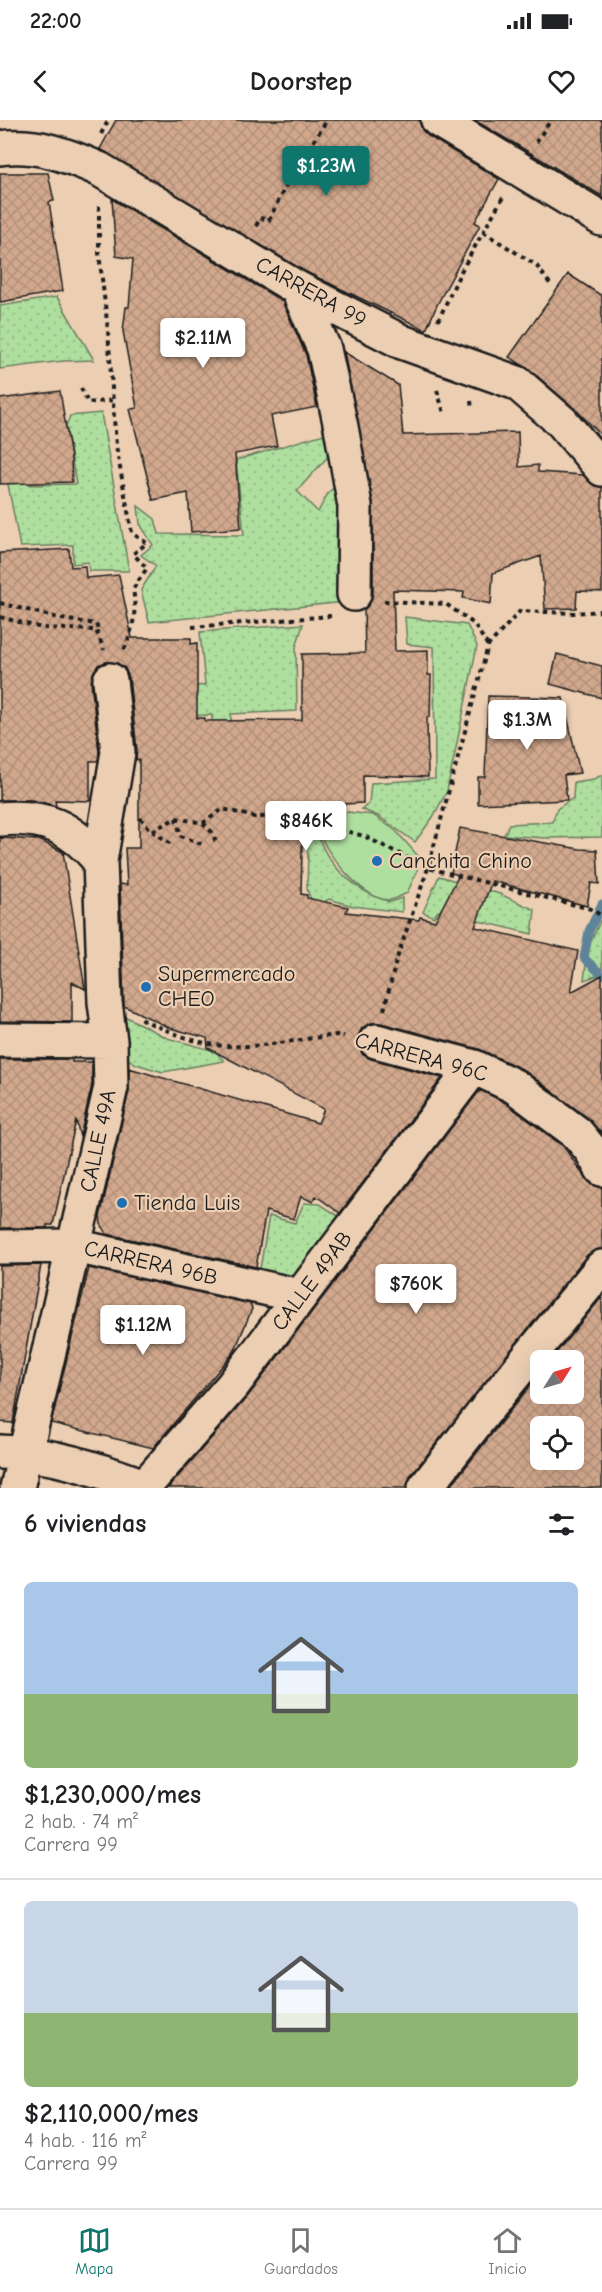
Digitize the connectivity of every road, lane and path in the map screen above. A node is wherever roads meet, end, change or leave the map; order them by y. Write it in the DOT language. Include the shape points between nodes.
graph roads {
  1 [pos="327,120"];
  2 [pos="438,120"];
  3 [pos="0,148"];
  4 [pos="99,169"];
  5 [pos="519,169"];
  6 [pos="599,210"];
  7 [pos="483,232"];
  8 [pos="252,259"];
  9 [pos="551,285"];
  10 [pos="297,288"];
  11 [pos="425,351"];
  12 [pos="81,388"];
  13 [pos="114,400"];
  14 [pos="602,470"];
  15 [pos="0,603"];
  16 [pos="344,605"];
  17 [pos="602,611"];
  18 [pos="0,617"];
  19 [pos="192,627"];
  20 [pos="488,646"];
  21 [pos="111,663"];
  22 [pos="109,804"];
  23 [pos="176,818"];
  24 [pos="0,819"];
  25 [pos="203,823"];
  26 [pos="152,831"];
  27 [pos="217,844"];
  28 [pos="204,845"];
  29 [pos="174,846"];
  30 [pos="100,861"];
  31 [pos="428,868"];
  32 [pos="602,916"];
  33 [pos="105,1002"];
  34 [pos="0,1040"];
  35 [pos="110,1041"];
  36 [pos="376,1041"];
  37 [pos="474,1067"];
  38 [pos="602,1169"];
  39 [pos="75,1246"];
  40 [pos="0,1247"];
  41 [pos="602,1267"];
  42 [pos="300,1296"];
  43 [pos="12,1452"];
  44 [pos="143,1487"];
  45 [pos="17,1488"];
  46 [pos="425,1488"];
  1 -- 8 [label="path" via="269,220 260,218 255,228 266,235"];
  2 -- 5 [label="street"];
  3 -- 4 [label="street, CARRERA 99" via="50,150"];
  4 -- 8 [label="street, CARRERA 99"];
  4 -- 13 [label="path" via="99,253"];
  5 -- 6 [label="street"];
  5 -- 7 [label="path"];
  7 -- 9 [label="path" via="536,265"];
  7 -- 11 [label="path"];
  8 -- 10 [label="street, CARRERA 99"];
  10 -- 11 [label="street, CARRERA 99"];
  10 -- 16 [label="street" via="324,349 355,506"];
  11 -- 14 [label="street, CARRERA 99" via="517,383 562,422"];
  12 -- 13 [label="path" via="88,403"];
  13 -- 21 [label="path" via="116,446 132,533 147,543 133,554 147,568 133,589 136,607 130,636"];
  15 -- 21 [label="path" via="96,624"];
  16 -- 19 [label="path"];
  16 -- 20 [label="path" via="446,604 474,624"];
  17 -- 20 [label="path" via="520,611"];
  18 -- 21 [label="path" via="42,628 96,630"];
  20 -- 31 [label="path"];
  21 -- 22 [label="street, CALLE 49A" via="118,752"];
  22 -- 26 [label="path" via="135,813"];
  22 -- 30 [label="street, CALLE 49A"];
  23 -- 25 [label="path"];
  23 -- 26 [label="path"];
  23 -- 28 [label="path" via="181,836"];
  24 -- 30 [label="street" via="39,819 65,829 84,842"];
  25 -- 27 [label="path"];
  25 -- 31 [label="path" via="223,809 254,817 319,824 364,836"];
  26 -- 29 [label="path"];
  30 -- 33 [label="street, CALLE 49A"];
  31 -- 32 [label="path" via="591,909"];
  31 -- 36 [label="path" via="396,961"];
  33 -- 35 [label="street, CALLE 49A"];
  33 -- 36 [label="path, CARRERA 96C" via="180,1037 217,1045 337,1035"];
  34 -- 35 [label="street"];
  35 -- 39 [label="street, CALLE 49A" via="111,1087"];
  36 -- 37 [label="street, CARRERA 96C"];
  37 -- 38 [label="street, CARRERA 96C" via="514,1086 577,1133"];
  37 -- 42 [label="street, CALLE 49AB"];
  39 -- 40 [label="street, CARRERA 96B"];
  39 -- 42 [label="street, CARRERA 96B"];
  39 -- 43 [label="street, CALLE 49A"];
  41 -- 46 [label="street"];
  42 -- 44 [label="street, CALLE 49AB" via="233,1385"];
  43 -- 44 [label="street" via="90,1466"];
  43 -- 45 [label="street, CALLE 49A"];
}
